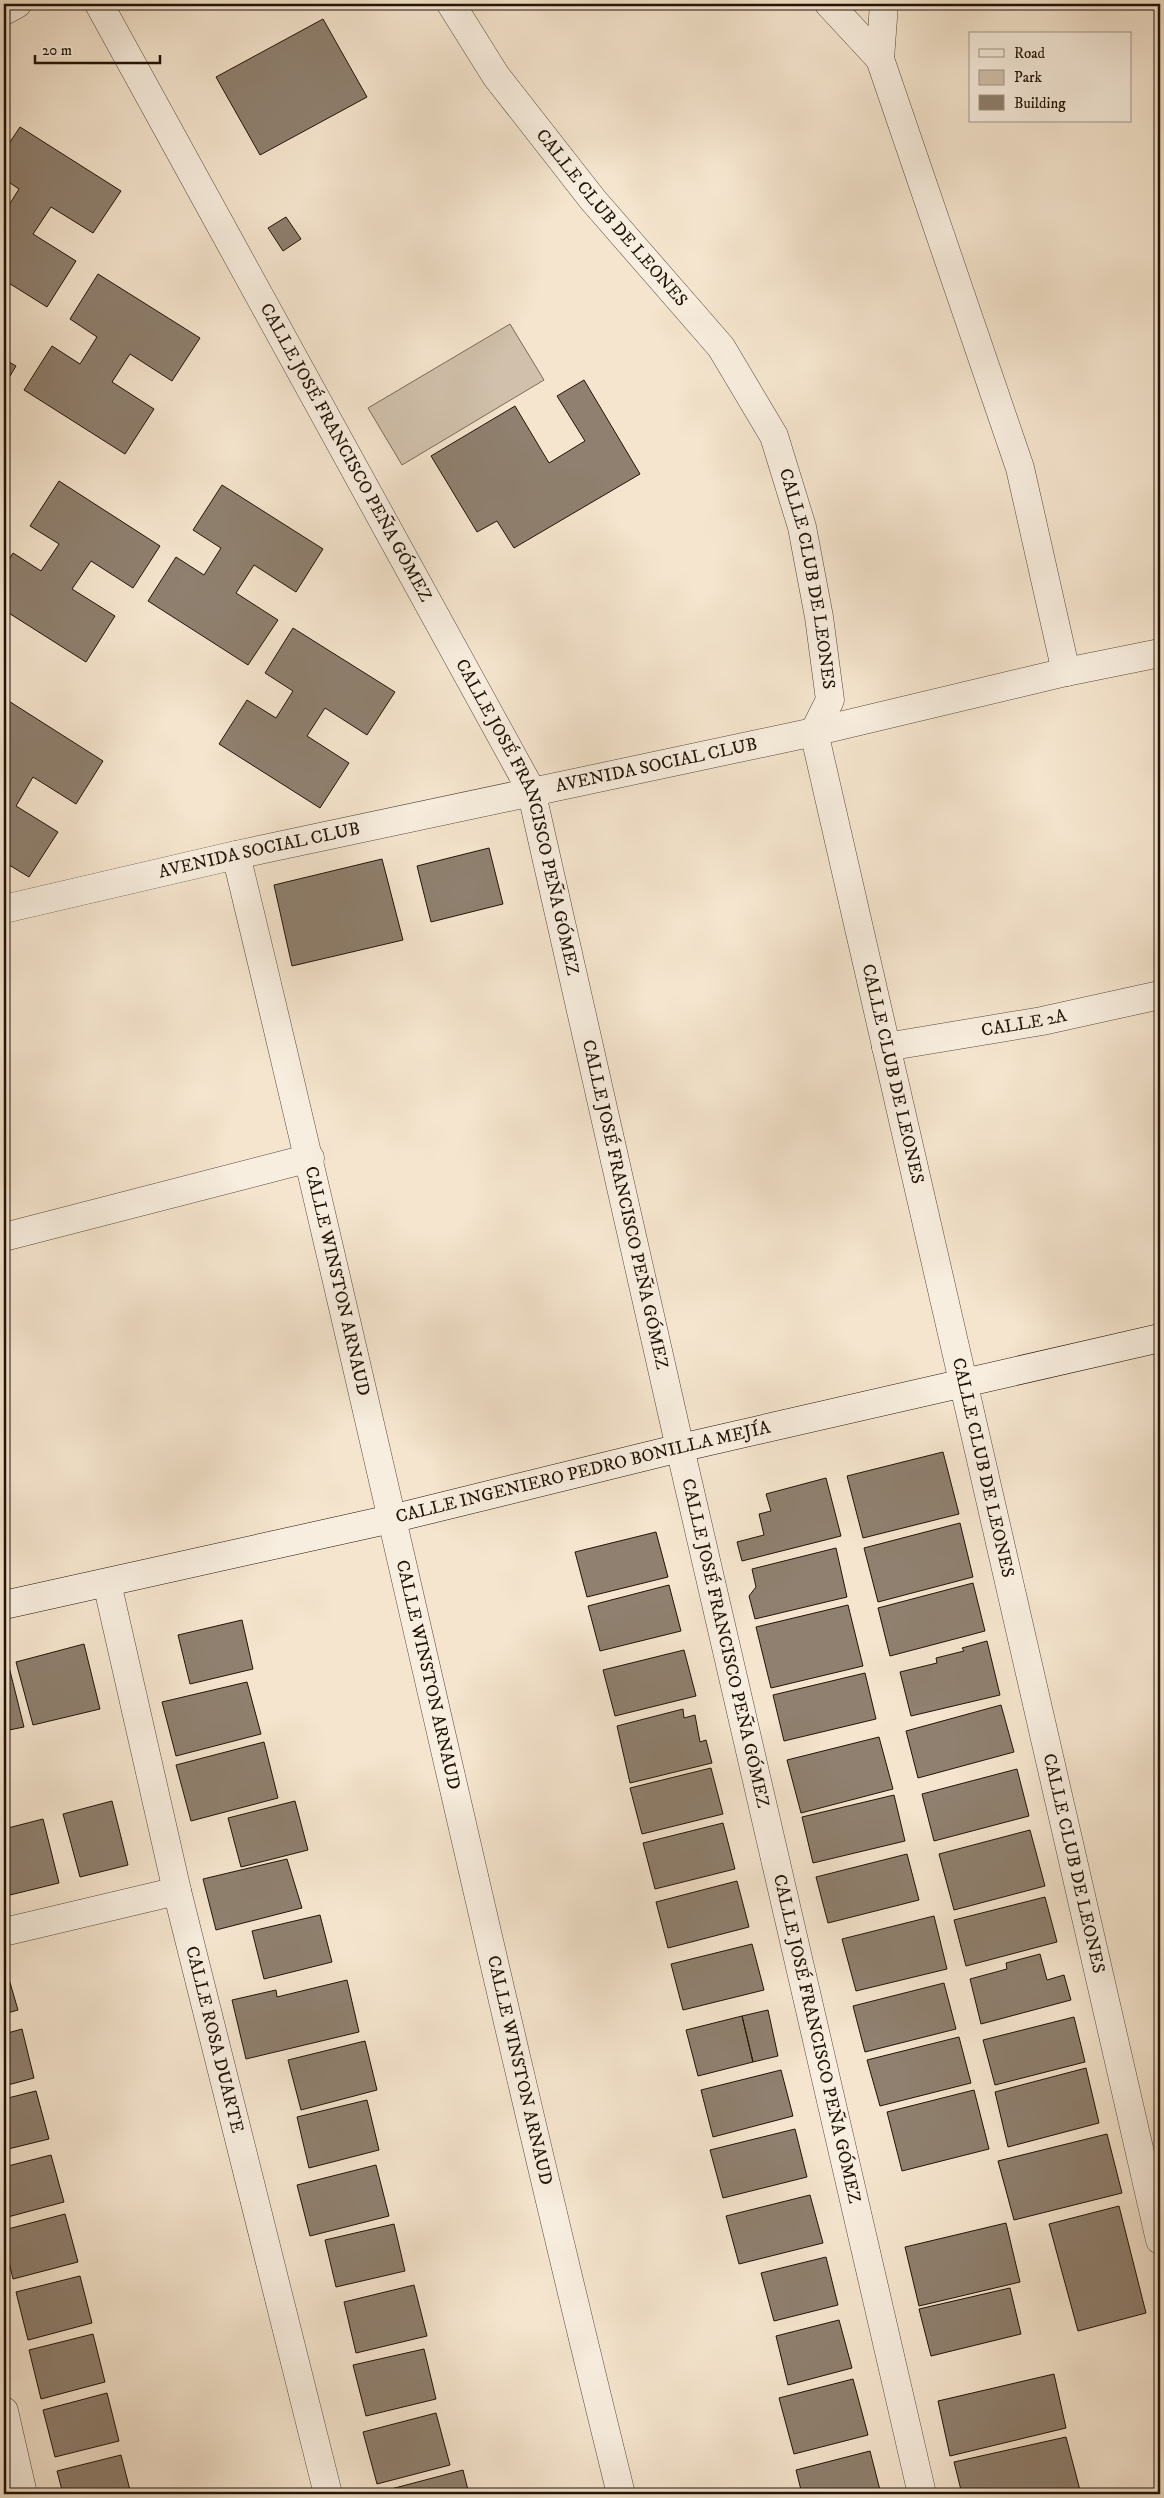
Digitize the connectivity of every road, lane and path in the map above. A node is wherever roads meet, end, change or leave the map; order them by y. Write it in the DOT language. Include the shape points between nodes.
graph roads {
  1 [pos="16,4"];
  2 [pos="99,4"];
  3 [pos="451,4"];
  4 [pos="829,4"];
  5 [pos="884,4"];
  6 [pos="4,11"];
  7 [pos="880,60"];
  8 [pos="1160,653"];
  9 [pos="1066,672"];
  10 [pos="814,732"];
  11 [pos="532,790"];
  12 [pos="236,855"];
  13 [pos="4,909"];
  14 [pos="1160,995"];
  15 [pos="886,1047"];
  16 [pos="310,1158"];
  17 [pos="4,1237"];
  18 [pos="1160,1338"];
  19 [pos="965,1383"];
  20 [pos="680,1448"];
  21 [pos="391,1519"];
  22 [pos="107,1583"];
  23 [pos="4,1605"];
  24 [pos="177,1891"];
  25 [pos="4,1932"];
  26 [pos="1160,2240"];
  27 [pos="4,2411"];
  28 [pos="23,2494"];
  29 [pos="328,2494"];
  30 [pos="621,2494"];
  31 [pos="922,2494"];
  1 -- 6 [label="street"];
  2 -- 11 [label="street, CALLE JOSÉ FRANCISCO PEÑA GÓMEZ"];
  3 -- 10 [label="street, CALLE CLUB DE LEONES" via="496,76 587,192 721,347 774,436 802,527 819,618 830,700"];
  4 -- 7 [label="street"];
  5 -- 7 [label="street"];
  7 -- 9 [label="street" via="1020,468"];
  8 -- 9 [label="street, AVENIDA SOCIAL CLUB"];
  9 -- 10 [label="street, AVENIDA SOCIAL CLUB"];
  10 -- 11 [label="street, AVENIDA SOCIAL CLUB"];
  10 -- 15 [label="street, CALLE CLUB DE LEONES"];
  11 -- 12 [label="street, AVENIDA SOCIAL CLUB"];
  11 -- 20 [label="street, CALLE JOSÉ FRANCISCO PEÑA GÓMEZ"];
  12 -- 13 [label="street, AVENIDA SOCIAL CLUB"];
  12 -- 16 [label="street, CALLE WINSTON ARNAUD"];
  14 -- 15 [label="street, CALLE 2A" via="1042,1021"];
  15 -- 19 [label="street, CALLE CLUB DE LEONES"];
  16 -- 17 [label="street"];
  16 -- 21 [label="street, CALLE WINSTON ARNAUD"];
  18 -- 19 [label="street, CALLE INGENIERO PEDRO BONILLA MEJÍA"];
  19 -- 20 [label="street, CALLE INGENIERO PEDRO BONILLA MEJÍA"];
  19 -- 26 [label="street, CALLE CLUB DE LEONES"];
  20 -- 21 [label="street, CALLE INGENIERO PEDRO BONILLA MEJÍA"];
  20 -- 31 [label="street, CALLE JOSÉ FRANCISCO PEÑA GÓMEZ"];
  21 -- 22 [label="street, CALLE INGENIERO PEDRO BONILLA MEJÍA"];
  21 -- 30 [label="street, CALLE WINSTON ARNAUD" via="556,2233"];
  22 -- 23 [label="street, CALLE INGENIERO PEDRO BONILLA MEJÍA"];
  22 -- 24 [label="street, CALLE ROSA DUARTE"];
  24 -- 25 [label="street"];
  24 -- 29 [label="street, CALLE ROSA DUARTE"];
  27 -- 28 [label="street"];
}
